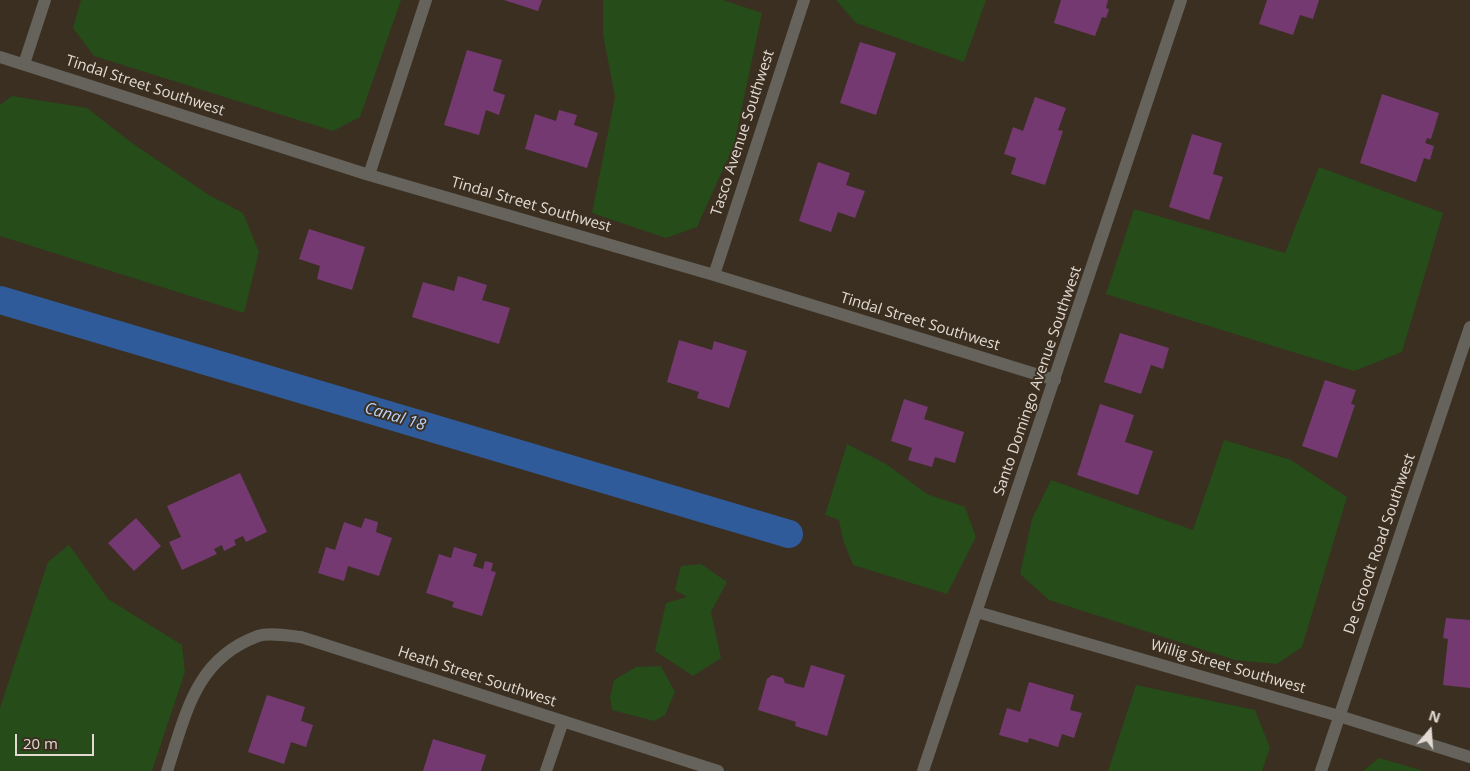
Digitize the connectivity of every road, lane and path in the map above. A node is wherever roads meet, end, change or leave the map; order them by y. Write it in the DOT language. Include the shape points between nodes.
graph roads {
  1 [pos="45,0"];
  2 [pos="426,0"];
  3 [pos="804,0"];
  4 [pos="1181,0"];
  5 [pos="0,57"];
  6 [pos="24,64"];
  7 [pos="369,175"];
  8 [pos="714,275"];
  9 [pos="1470,327"];
  10 [pos="1055,380"];
  11 [pos="977,612"];
  12 [pos="1339,716"];
  13 [pos="563,721"];
  14 [pos="1470,757"];
  15 [pos="167,771"];
  16 [pos="546,771"];
  17 [pos="718,771"];
  18 [pos="923,771"];
  19 [pos="1321,771"];
  1 -- 6 [label="street"];
  2 -- 7 [label="street"];
  3 -- 8 [label="street, Tasco Avenue Southwest"];
  4 -- 10 [label="street, Santo Domingo Avenue Southwest"];
  5 -- 6 [label="street, Tindal Street Southwest"];
  6 -- 7 [label="street, Tindal Street Southwest"];
  7 -- 8 [label="street, Tindal Street Southwest"];
  8 -- 10 [label="street, Tindal Street Southwest"];
  9 -- 12 [label="street, De Groodt Road Southwest"];
  10 -- 11 [label="street, Santo Domingo Avenue Southwest"];
  11 -- 12 [label="street, Willig Street Southwest"];
  11 -- 18 [label="street, Santo Domingo Avenue Southwest"];
  12 -- 14 [label="street, Willig Street Southwest"];
  12 -- 19 [label="street, De Groodt Road Southwest"];
  13 -- 15 [label="street, Heath Street Southwest" via="301,637 260,635 227,653 207,670 190,701"];
  13 -- 16 [label="street"];
  13 -- 17 [label="street, Heath Street Southwest"];
}
